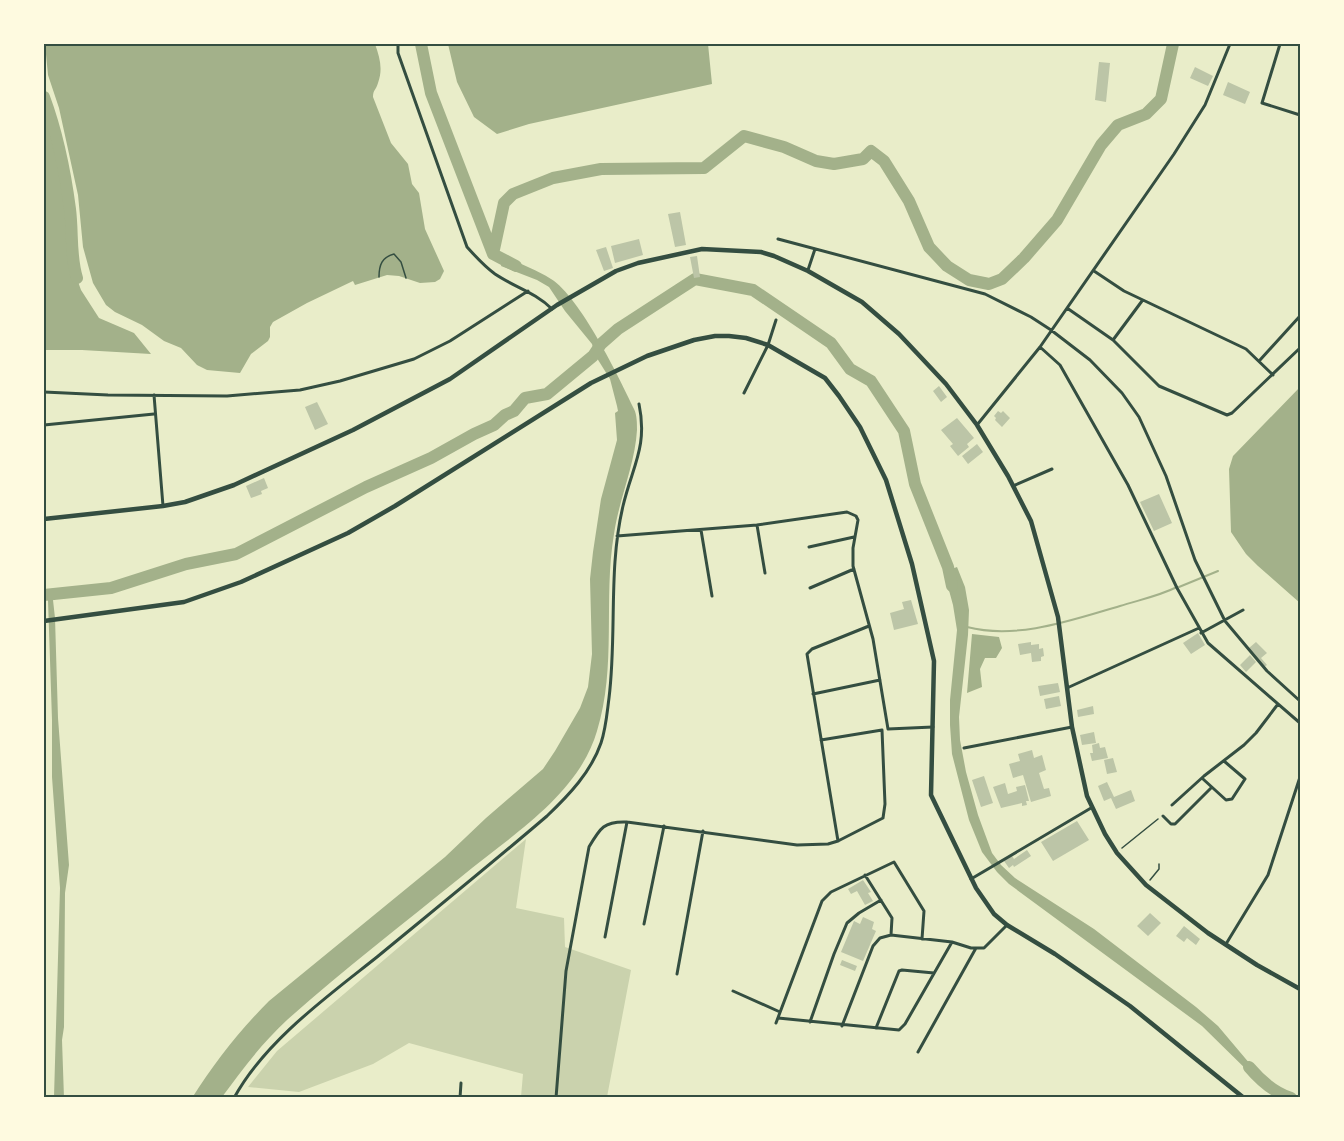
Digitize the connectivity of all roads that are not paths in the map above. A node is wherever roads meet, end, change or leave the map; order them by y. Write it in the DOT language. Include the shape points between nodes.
graph roads {
  1 [pos="398,44"];
  2 [pos="1230,44"];
  3 [pos="1280,44"];
  4 [pos="1300,115"];
  5 [pos="778,239"];
  6 [pos="815,249"];
  7 [pos="808,270"];
  8 [pos="1093,271"];
  9 [pos="528,291"];
  10 [pos="1143,300"];
  11 [pos="554,307"];
  12 [pos="1067,308"];
  13 [pos="1300,316"];
  14 [pos="776,320"];
  15 [pos="1051,330"];
  16 [pos="1113,340"];
  17 [pos="768,345"];
  18 [pos="1040,347"];
  19 [pos="1300,348"];
  20 [pos="1260,360"];
  21 [pos="1273,375"];
  22 [pos="44,392"];
  23 [pos="744,393"];
  24 [pos="154,395"];
  25 [pos="639,404"];
  26 [pos="154,414"];
  27 [pos="44,424"];
  28 [pos="977,425"];
  29 [pos="1052,469"];
  30 [pos="1013,486"];
  31 [pos="164,506"];
  32 [pos="44,519"];
  33 [pos="757,525"];
  34 [pos="701,530"];
  35 [pos="617,536"];
  36 [pos="854,537"];
  37 [pos="809,547"];
  38 [pos="854,569"];
  39 [pos="765,573"];
  40 [pos="810,588"];
  41 [pos="712,596"];
  42 [pos="1243,610"];
  43 [pos="45,621"];
  44 [pos="1225,621"];
  45 [pos="869,626"];
  46 [pos="1199,628"];
  47 [pos="1201,633"];
  48 [pos="880,680"];
  49 [pos="1067,688"];
  50 [pos="813,694"];
  51 [pos="1300,701"];
  52 [pos="1278,704"];
  53 [pos="1300,723"];
  54 [pos="933,727"];
  55 [pos="1072,728"];
  56 [pos="888,729"];
  57 [pos="882,730"];
  58 [pos="821,740"];
  59 [pos="964,747"];
  60 [pos="1224,761"];
  61 [pos="1300,777"];
  62 [pos="1203,778"];
  63 [pos="1211,788"];
  64 [pos="1172,805"];
  65 [pos="1091,808"];
  66 [pos="1163,816"];
  67 [pos="627,822"];
  68 [pos="664,826"];
  69 [pos="703,831"];
  70 [pos="838,842"];
  71 [pos="865,875"];
  72 [pos="971,879"];
  73 [pos="881,900"];
  74 [pos="644,924"];
  75 [pos="1007,925"];
  76 [pos="891,935"];
  77 [pos="605,937"];
  78 [pos="922,939"];
  79 [pos="952,942"];
  80 [pos="1225,945"];
  81 [pos="976,948"];
  82 [pos="934,973"];
  83 [pos="677,974"];
  84 [pos="1300,989"];
  85 [pos="733,991"];
  86 [pos="780,1012"];
  87 [pos="778,1018"];
  88 [pos="810,1022"];
  89 [pos="776,1023"];
  90 [pos="842,1026"];
  91 [pos="876,1028"];
  92 [pos="918,1052"];
  93 [pos="461,1083"];
  94 [pos="234,1098"];
  95 [pos="460,1098"];
  96 [pos="556,1098"];
  97 [pos="1244,1098"];
  1 -- 9 [label="street" via="467,247 496,275"];
  2 -- 8 [label="street" via="1205,105"];
  3 -- 4 [label="street" via="1262,103"];
  5 -- 6 [label="street"];
  6 -- 7 [label="street"];
  6 -- 15 [label="street" via="985,294"];
  7 -- 11 [label="main road" via="761,252 702,249 616,271"];
  7 -- 28 [label="main road" via="862,302 898,334 946,384"];
  8 -- 10 [label="street"];
  8 -- 12 [label="street"];
  9 -- 11 [label="street"];
  9 -- 24 [label="street" via="450,341 382,369 340,381 261,394"];
  10 -- 16 [label="street"];
  10 -- 20 [label="street" via="1226,339"];
  11 -- 31 [label="main road" via="450,379 353,430 234,485"];
  12 -- 15 [label="street"];
  12 -- 16 [label="street"];
  13 -- 20 [label="street"];
  14 -- 17 [label="street"];
  15 -- 18 [label="street"];
  15 -- 44 [label="street" via="1106,376 1139,417 1166,476 1195,560"];
  16 -- 21 [label="street" via="1159,386 1227,415"];
  17 -- 23 [label="street"];
  17 -- 43 [label="main road" via="746,338 715,336 663,350 603,376 348,533 241,582 184,602"];
  17 -- 54 [label="main road" via="825,378 860,427 886,480 912,564 934,661"];
  18 -- 28 [label="street"];
  18 -- 46 [label="street" via="1060,365 1128,485"];
  19 -- 21 [label="street"];
  20 -- 21 [label="street"];
  22 -- 24 [label="street"];
  24 -- 26 [label="street"];
  25 -- 35 [label="street" via="643,436"];
  26 -- 27 [label="street"];
  26 -- 31 [label="street"];
  28 -- 30 [label="main road"];
  29 -- 30 [label="street"];
  30 -- 49 [label="main road" via="1031,521 1058,617"];
  31 -- 32 [label="main road"];
  33 -- 34 [label="street"];
  33 -- 36 [label="street" via="847,512 858,520"];
  33 -- 39 [label="street"];
  34 -- 35 [label="street"];
  34 -- 41 [label="street"];
  35 -- 94 [label="street" via="614,640 606,725 601,744 583,776 547,816 282,1038"];
  36 -- 37 [label="street"];
  36 -- 38 [label="street"];
  38 -- 40 [label="street"];
  38 -- 45 [label="street"];
  42 -- 44 [label="street"];
  44 -- 47 [label="street"];
  44 -- 51 [label="street" via="1267,671"];
  45 -- 48 [label="street"];
  45 -- 50 [label="street" via="808,651"];
  46 -- 47 [label="street"];
  46 -- 49 [label="street"];
  47 -- 52 [label="street" via="1215,651"];
  48 -- 50 [label="street"];
  48 -- 56 [label="street"];
  49 -- 55 [label="main road"];
  50 -- 58 [label="street"];
  52 -- 53 [label="street"];
  52 -- 60 [label="street" via="1256,733"];
  54 -- 56 [label="street"];
  54 -- 72 [label="main road" via="931,795"];
  55 -- 59 [label="street"];
  55 -- 65 [label="main road"];
  56 -- 57 [label="street"];
  57 -- 58 [label="street"];
  57 -- 70 [label="street" via="883,818"];
  58 -- 70 [label="street"];
  60 -- 62 [label="street"];
  60 -- 63 [label="street" via="1245,782 1229,800"];
  61 -- 80 [label="street" via="1268,875"];
  62 -- 63 [label="street"];
  62 -- 64 [label="street"];
  63 -- 66 [label="street" via="1176,825"];
  65 -- 72 [label="street"];
  65 -- 80 [label="main road" via="1117,853 1146,885"];
  67 -- 68 [label="street"];
  67 -- 77 [label="street"];
  67 -- 96 [label="street" via="612,821 598,831 589,847 566,972"];
  68 -- 69 [label="street"];
  68 -- 74 [label="street"];
  69 -- 70 [label="street" via="797,845"];
  69 -- 83 [label="street"];
  71 -- 73 [label="street"];
  71 -- 78 [label="street" via="894,862 924,911"];
  71 -- 86 [label="street" via="825,896"];
  72 -- 75 [label="main road"];
  73 -- 76 [label="street" via="892,918"];
  73 -- 88 [label="street" via="847,923"];
  75 -- 81 [label="street" via="984,948"];
  75 -- 97 [label="main road" via="1130,1006"];
  76 -- 78 [label="street"];
  76 -- 90 [label="street" via="880,938 873,946"];
  78 -- 79 [label="street"];
  79 -- 81 [label="street"];
  79 -- 82 [label="street"];
  80 -- 84 [label="main road"];
  81 -- 92 [label="street"];
  82 -- 91 [label="street" via="902,1029"];
  82 -- 91 [label="street" via="899,971"];
  85 -- 86 [label="street"];
  86 -- 87 [label="street"];
  87 -- 88 [label="street"];
  87 -- 89 [label="street"];
  88 -- 90 [label="street"];
  90 -- 91 [label="street"];
  93 -- 95 [label="street"];
}
